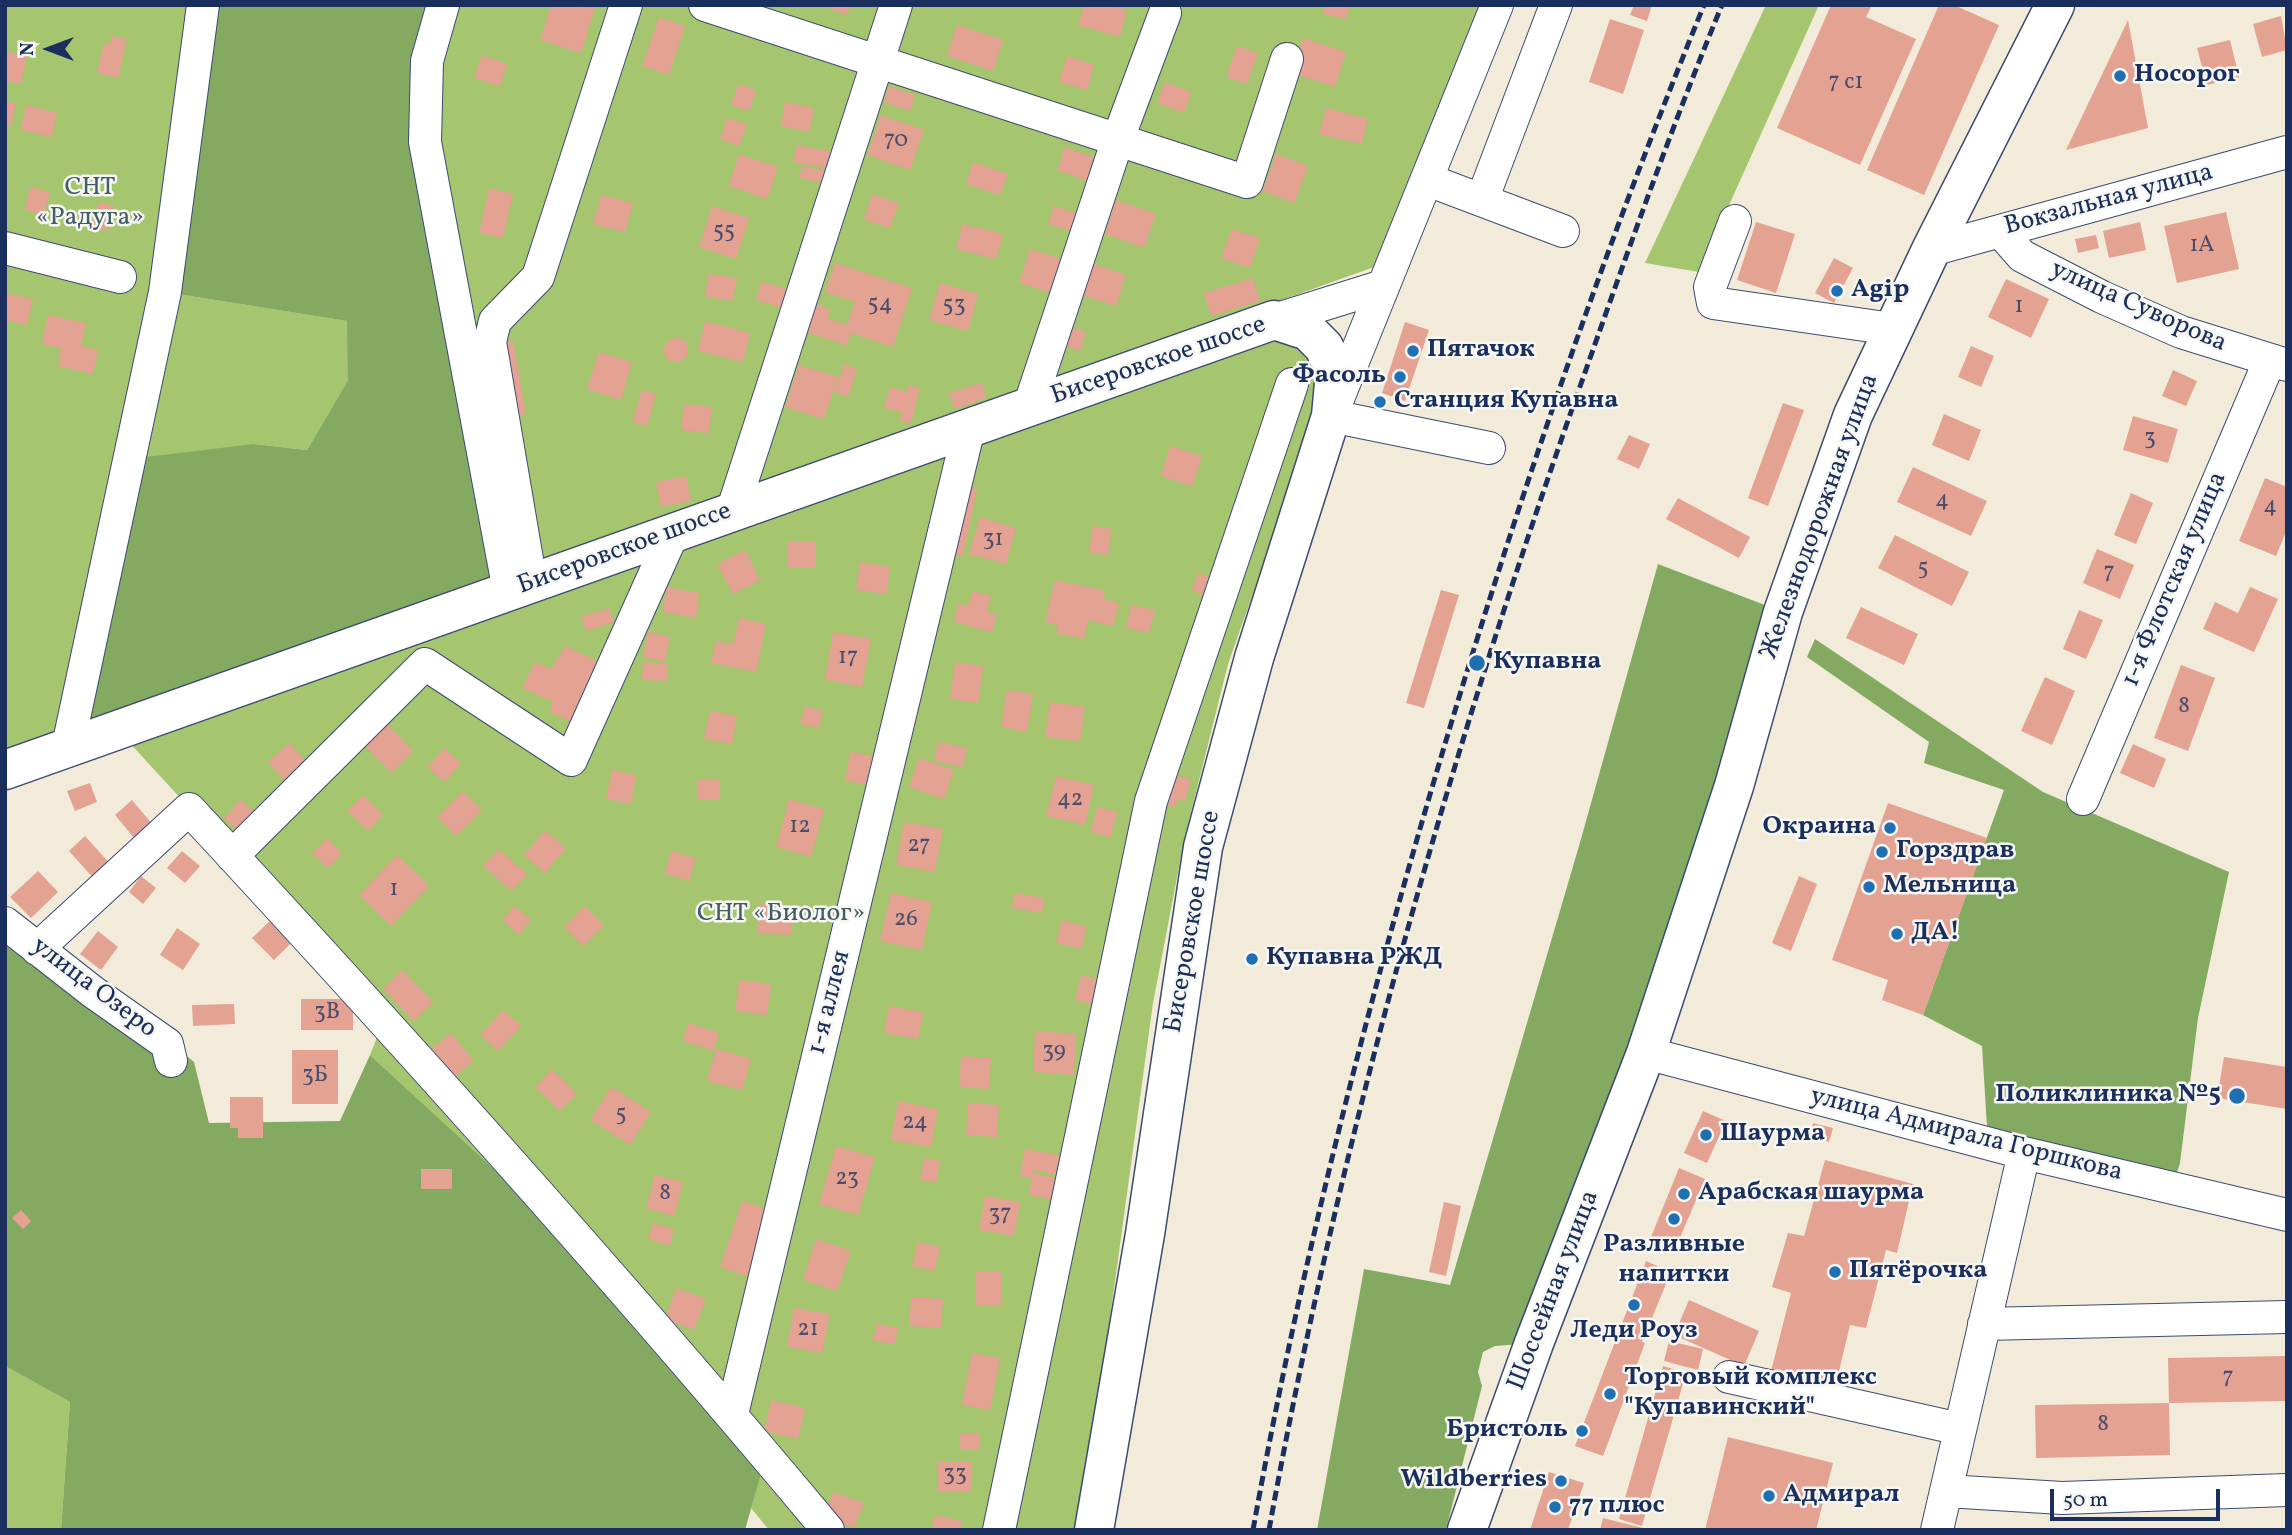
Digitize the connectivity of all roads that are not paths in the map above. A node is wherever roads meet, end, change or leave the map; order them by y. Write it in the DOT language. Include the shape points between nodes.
graph roads {
  1 [pos="203,5"];
  2 [pos="443,5"];
  3 [pos="626,5"];
  4 [pos="705,5"];
  5 [pos="895,5"];
  6 [pos="1497,5"];
  7 [pos="1556,5"];
  8 [pos="2055,5"];
  9 [pos="1165,13"];
  10 [pos="1287,59"];
  11 [pos="877,60"];
  12 [pos="1118,139"];
  13 [pos="2287,152"];
  14 [pos="1428,180"];
  15 [pos="1482,200"];
  16 [pos="1735,221"];
  17 [pos="1563,231"];
  18 [pos="2000,231"];
  19 [pos="5,248"];
  20 [pos="1931,250"];
  21 [pos="120,277"];
  22 [pos="1383,286"];
  23 [pos="1274,320"];
  24 [pos="1892,330"];
  25 [pos="2278,364"];
  26 [pos="1292,384"];
  27 [pos="1029,407"];
  28 [pos="1331,416"];
  29 [pos="969,428"];
  30 [pos="1489,448"];
  31 [pos="732,512"];
  32 [pos="673,533"];
  33 [pos="520,587"];
  34 [pos="68,746"];
  35 [pos="5,771"];
  36 [pos="2083,799"];
  37 [pos="232,856"];
  38 [pos="5,923"];
  39 [pos="37,949"];
  40 [pos="1646,1053"];
  41 [pos="171,1061"];
  42 [pos="2024,1153"];
  43 [pos="2287,1215"];
  44 [pos="2287,1317"];
  45 [pos="1984,1324"];
  46 [pos="1729,1377"];
  47 [pos="732,1414"];
  48 [pos="1960,1429"];
  49 [pos="2287,1490"];
  50 [pos="1946,1491"];
  51 [pos="828,1530"];
  52 [pos="999,1530"];
  53 [pos="1094,1530"];
  54 [pos="1467,1530"];
  55 [pos="1937,1530"];
  1 -- 34 [label="street" via="165,292"];
  2 -- 33 [label="street" via="427,61 425,142"];
  3 -- 33 [label="street" via="538,277 495,321 490,342"];
  4 -- 11 [label="street"];
  5 -- 11 [label="street"];
  6 -- 14 [label="street"];
  7 -- 15 [label="street"];
  8 -- 20 [label="main road, Железнодорожная улица"];
  9 -- 12 [label="street"];
  10 -- 12 [label="street" via="1247,182"];
  11 -- 12 [label="street"];
  11 -- 31 [label="street"];
  12 -- 27 [label="street"];
  13 -- 18 [label="street, Вокзальная улица"];
  14 -- 15 [label="street"];
  14 -- 22 [label="street"];
  15 -- 17 [label="street"];
  16 -- 24 [label="street" via="1710,287 1713,303"];
  18 -- 20 [label="street, Вокзальная улица"];
  18 -- 25 [label="street, улица Суворова" via="2022,256 2102,297 2181,332"];
  19 -- 21 [label="street"];
  20 -- 24 [label="main road, Железнодорожная улица"];
  22 -- 23 [label="street"];
  22 -- 28 [label="street"];
  23 -- 27 [label="main road, Бисеровское шоссе"];
  23 -- 28 [label="main road, Бисеровское шоссе" via="1308,331 1324,347 1335,372"];
  24 -- 40 [label="main road, Железнодорожная улица" via="1853,415 1783,612 1734,786"];
  25 -- 36 [label="street, 1-я Флотская улица"];
  26 -- 52 [label="street" via="1151,801"];
  27 -- 29 [label="main road, Бисеровское шоссе"];
  28 -- 30 [label="street"];
  28 -- 53 [label="main road, Бисеровское шоссе" via="1254,658 1203,847 1145,1234"];
  29 -- 31 [label="main road, Бисеровское шоссе"];
  29 -- 47 [label="street, 1-я аллея"];
  31 -- 32 [label="main road, Бисеровское шоссе"];
  32 -- 33 [label="main road, Бисеровское шоссе"];
  32 -- 37 [label="street" via="571,760 425,664"];
  33 -- 34 [label="main road, Бисеровское шоссе"];
  34 -- 35 [label="main road, Бисеровское шоссе"];
  37 -- 39 [label="street" via="189,809"];
  37 -- 47 [label="street" via="384,1020"];
  38 -- 39 [label="street, улица Озеро"];
  39 -- 41 [label="street, улица Озеро" via="167,1044"];
  40 -- 42 [label="street, улица Адмирала Горшкова"];
  40 -- 54 [label="main road, Шоссейная улица"];
  42 -- 43 [label="street, улица Адмирала Горшкова"];
  42 -- 45 [label="street"];
  44 -- 45 [label="street"];
  45 -- 48 [label="street"];
  46 -- 48 [label="street"];
  47 -- 51 [label="street"];
  48 -- 50 [label="street"];
  49 -- 50 [label="street" via="2062,1497"];
  50 -- 55 [label="street"];
}
